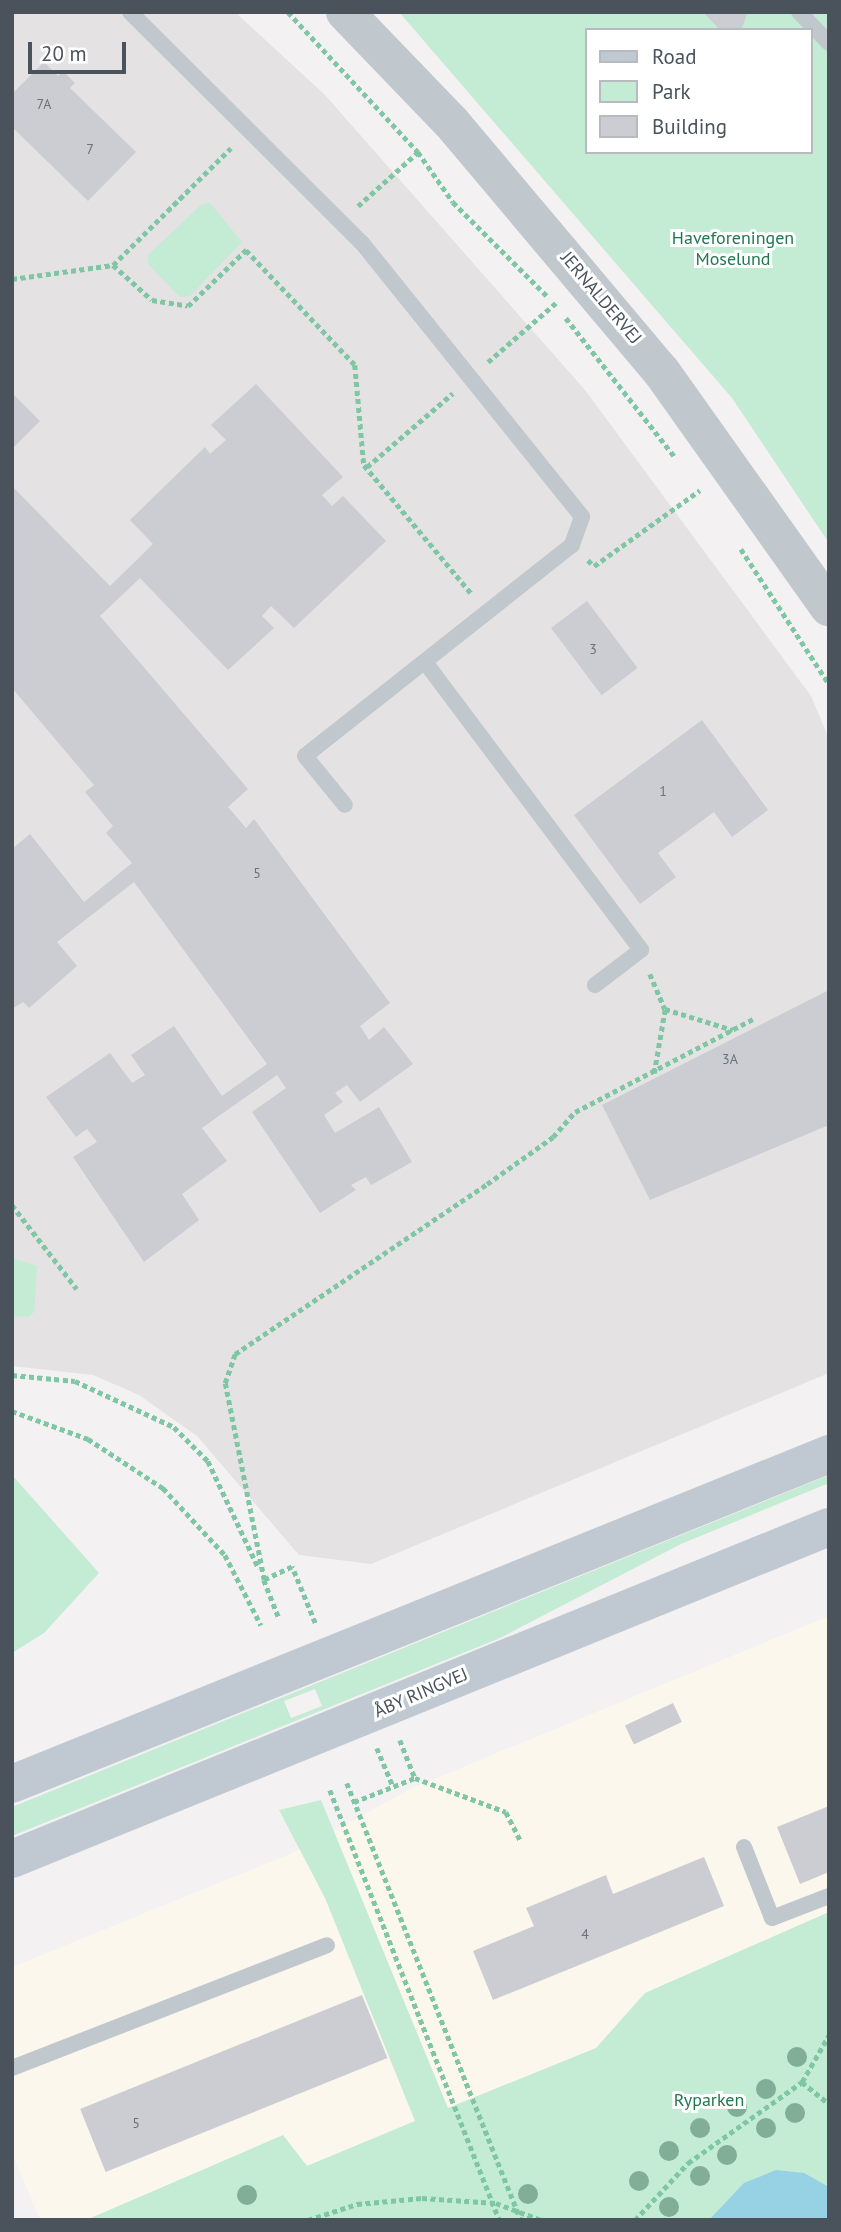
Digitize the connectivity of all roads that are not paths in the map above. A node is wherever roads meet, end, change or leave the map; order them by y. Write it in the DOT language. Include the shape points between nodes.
graph roads {
  1 [pos="130,12"];
  2 [pos="345,12"];
  3 [pos="799,12"];
  4 [pos="829,43"];
  5 [pos="829,607"];
  6 [pos="425,662"];
  7 [pos="345,805"];
  8 [pos="595,985"];
  9 [pos="829,1454"];
  10 [pos="829,1527"];
  11 [pos="12,1784"];
  12 [pos="744,1847"];
  13 [pos="12,1859"];
  14 [pos="829,1896"];
  15 [pos="327,1945"];
  16 [pos="12,2068"];
  1 -- 6 [label="lane" via="340,222 472,377 582,517 572,545"];
  2 -- 5 [label="street, JERNALDERVEJ" via="450,121 586,279 725,455"];
  3 -- 4 [label="lane"];
  6 -- 7 [label="lane" via="305,756"];
  6 -- 8 [label="lane" via="641,950"];
  9 -- 11 [label="main road"];
  10 -- 13 [label="main road, ÅBY RINGVEJ"];
  12 -- 14 [label="lane" via="772,1918"];
  15 -- 16 [label="lane"];
}
